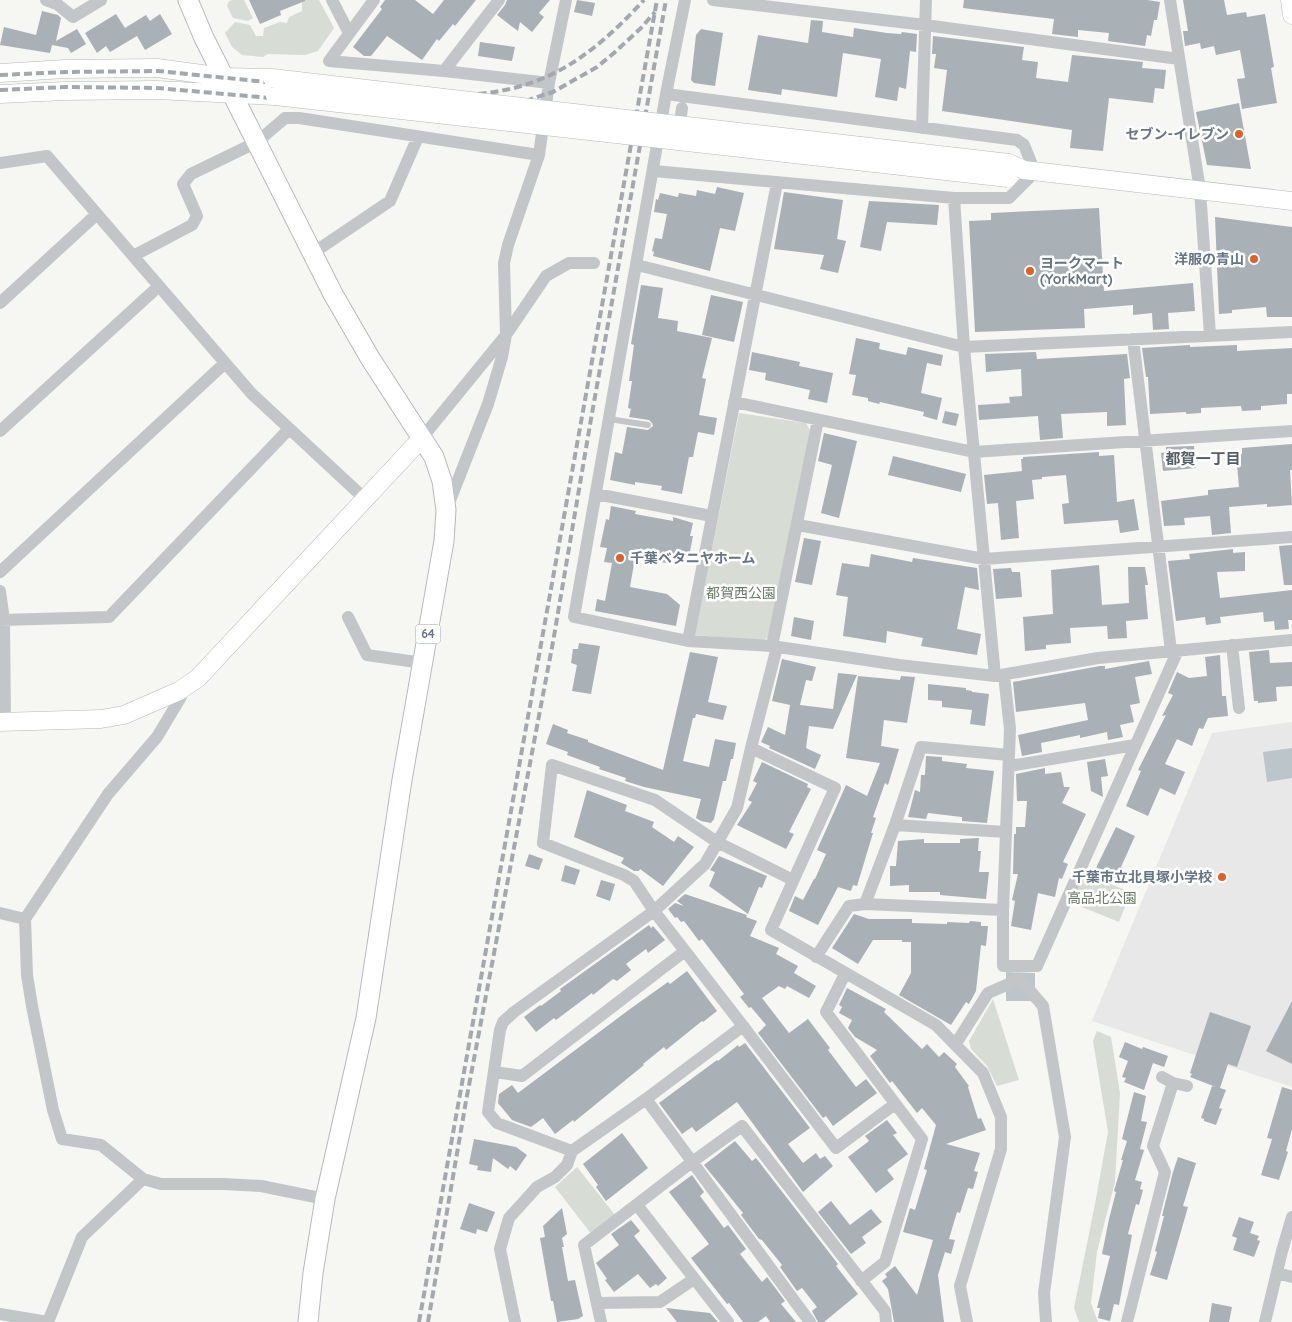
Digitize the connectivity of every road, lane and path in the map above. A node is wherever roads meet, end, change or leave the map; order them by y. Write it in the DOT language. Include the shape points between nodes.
graph roads {
  1 [pos="46,0"];
  2 [pos="102,0"];
  3 [pos="188,0"];
  4 [pos="332,0"];
  5 [pos="374,0"];
  6 [pos="498,0"];
  7 [pos="566,0"];
  8 [pos="685,0"];
  9 [pos="713,0"];
  10 [pos="926,0"];
  11 [pos="1170,0"];
  12 [pos="1290,0"];
  13 [pos="1292,15"];
  14 [pos="925,25"];
  15 [pos="349,33"];
  16 [pos="1179,58"];
  17 [pos="444,71"];
  18 [pos="0,73"];
  19 [pos="549,83"];
  20 [pos="228,85"];
  21 [pos="0,94"];
  22 [pos="666,94"];
  23 [pos="922,128"];
  24 [pos="418,137"];
  25 [pos="257,142"];
  26 [pos="539,155"];
  27 [pos="0,163"];
  28 [pos="654,171"];
  29 [pos="1019,171"];
  30 [pos="777,183"];
  31 [pos="1200,190"];
  32 [pos="954,198"];
  33 [pos="1292,201"];
  34 [pos="97,214"];
  35 [pos="313,253"];
  36 [pos="133,256"];
  37 [pos="594,263"];
  38 [pos="637,265"];
  39 [pos="159,286"];
  40 [pos="755,296"];
  41 [pos="2,297"];
  42 [pos="1292,332"];
  43 [pos="506,335"];
  44 [pos="1210,335"];
  45 [pos="1133,339"];
  46 [pos="964,347"];
  47 [pos="225,363"];
  48 [pos="734,402"];
  49 [pos="609,419"];
  50 [pos="818,420"];
  51 [pos="648,425"];
  52 [pos="288,429"];
  53 [pos="0,431"];
  54 [pos="1292,431"];
  55 [pos="421,439"];
  56 [pos="1146,440"];
  57 [pos="974,452"];
  58 [pos="596,494"];
  59 [pos="365,499"];
  60 [pos="446,510"];
  61 [pos="712,516"];
  62 [pos="798,525"];
  63 [pos="1292,537"];
  64 [pos="1158,546"];
  65 [pos="984,559"];
  66 [pos="0,572"];
  67 [pos="0,591"];
  68 [pos="348,617"];
  69 [pos="2,620"];
  70 [pos="1292,640"];
  71 [pos="688,641"];
  72 [pos="1232,645"];
  73 [pos="775,646"];
  74 [pos="1174,650"];
  75 [pos="423,663"];
  76 [pos="1000,676"];
  77 [pos="179,691"];
  78 [pos="1239,708"];
  79 [pos="2,722"];
  80 [pos="1135,745"];
  81 [pos="750,748"];
  82 [pos="1009,761"];
  83 [pos="895,824"];
  84 [pos="1006,832"];
  85 [pos="717,842"];
  86 [pos="793,880"];
  87 [pos="865,904"];
  88 [pos="1003,910"];
  89 [pos="654,911"];
  90 [pos="0,913"];
  91 [pos="25,919"];
  92 [pos="685,951"];
  93 [pos="816,956"];
  94 [pos="845,974"];
  95 [pos="743,1026"];
  96 [pos="956,1044"];
  97 [pos="495,1072"];
  98 [pos="1187,1086"];
  99 [pos="646,1099"];
  100 [pos="895,1104"];
  101 [pos="572,1151"];
  102 [pos="692,1162"];
  103 [pos="143,1179"];
  104 [pos="325,1198"];
  105 [pos="637,1204"];
  106 [pos="1292,1217"];
  107 [pos="1277,1273"];
  108 [pos="1292,1277"];
  109 [pos="694,1279"];
  110 [pos="861,1281"];
  111 [pos="597,1303"];
  112 [pos="0,1314"];
  113 [pos="48,1322"];
  114 [pos="308,1322"];
  115 [pos="515,1322"];
  116 [pos="601,1322"];
  117 [pos="728,1322"];
  118 [pos="810,1322"];
  119 [pos="886,1322"];
  120 [pos="968,1322"];
  121 [pos="1046,1322"];
  122 [pos="1127,1322"];
  123 [pos="1265,1322"];
  1 -- 2 [label="street" via="73,17"];
  3 -- 20 [label="main road, 64"];
  4 -- 15 [label="street"];
  5 -- 15 [label="street"];
  6 -- 17 [label="street"];
  7 -- 19 [label="street"];
  8 -- 22 [label="street"];
  9 -- 14 [label="street"];
  10 -- 14 [label="street"];
  11 -- 16 [label="street"];
  12 -- 13 [label="street"];
  14 -- 16 [label="street"];
  14 -- 23 [label="street"];
  15 -- 17 [label="street" via="329,61"];
  16 -- 31 [label="street"];
  17 -- 19 [label="street"];
  18 -- 20 [label="street" via="157,68"];
  19 -- 26 [label="street"];
  20 -- 21 [label="street"];
  20 -- 25 [label="main road, 64"];
  20 -- 29 [label="street, bridge" via="274,96"];
  20 -- 29 [label="street, bridge" via="272,78"];
  22 -- 23 [label="street"];
  22 -- 28 [label="street"];
  23 -- 29 [label="street" via="1017,140 1024,145"];
  24 -- 25 [label="street" via="285,118"];
  24 -- 26 [label="street"];
  24 -- 35 [label="street" via="390,201"];
  25 -- 35 [label="main road, 64"];
  25 -- 36 [label="street" via="191,174 183,184 197,216 192,225"];
  26 -- 43 [label="street" via="504,263"];
  27 -- 34 [label="street" via="47,156"];
  28 -- 30 [label="street"];
  28 -- 38 [label="street"];
  29 -- 31 [label="street"];
  29 -- 32 [label="street" via="1009,198"];
  30 -- 32 [label="street"];
  30 -- 40 [label="street"];
  31 -- 33 [label="street"];
  31 -- 44 [label="street"];
  32 -- 46 [label="street"];
  34 -- 36 [label="street"];
  34 -- 41 [label="street"];
  35 -- 55 [label="main road, 64" via="370,358"];
  36 -- 39 [label="street"];
  37 -- 43 [label="street" via="568,264 546,276"];
  38 -- 40 [label="street"];
  38 -- 49 [label="street"];
  39 -- 47 [label="street"];
  39 -- 53 [label="street"];
  40 -- 46 [label="street"];
  40 -- 48 [label="street"];
  42 -- 44 [label="street"];
  43 -- 55 [label="street"];
  43 -- 60 [label="street" via="495,384"];
  44 -- 45 [label="street"];
  45 -- 46 [label="street"];
  45 -- 56 [label="street"];
  46 -- 57 [label="street"];
  47 -- 52 [label="street"];
  47 -- 66 [label="street"];
  48 -- 50 [label="street"];
  48 -- 61 [label="street"];
  49 -- 51 [label="lane"];
  49 -- 58 [label="street"];
  50 -- 57 [label="street"];
  50 -- 62 [label="street"];
  52 -- 59 [label="street"];
  52 -- 69 [label="street" via="109,617"];
  54 -- 56 [label="street"];
  55 -- 59 [label="street"];
  55 -- 60 [label="main road, 64" via="434,457 442,481"];
  56 -- 57 [label="street"];
  56 -- 64 [label="street"];
  57 -- 65 [label="street"];
  58 -- 61 [label="street"];
  58 -- 71 [label="street" via="574,617"];
  59 -- 77 [label="street" via="223,653 198,678"];
  60 -- 75 [label="main road, 64" via="444,541"];
  61 -- 71 [label="street"];
  62 -- 65 [label="street"];
  62 -- 73 [label="street"];
  63 -- 64 [label="street"];
  64 -- 65 [label="street"];
  64 -- 74 [label="street"];
  65 -- 76 [label="street"];
  67 -- 69 [label="street"];
  68 -- 75 [label="street" via="367,655"];
  69 -- 79 [label="street"];
  70 -- 72 [label="street"];
  71 -- 73 [label="street"];
  72 -- 74 [label="street"];
  72 -- 78 [label="street"];
  73 -- 76 [label="street"];
  73 -- 81 [label="street"];
  74 -- 76 [label="street" via="1098,658"];
  74 -- 80 [label="street"];
  75 -- 104 [label="main road, 64" via="366,1018"];
  76 -- 82 [label="street" via="1010,729"];
  77 -- 79 [label="street" via="152,704 102,719"];
  77 -- 91 [label="street" via="181,697 157,738 108,794"];
  80 -- 82 [label="street"];
  80 -- 88 [label="street" via="1037,966 1003,966"];
  81 -- 85 [label="street" via="737,808"];
  81 -- 86 [label="street" via="836,788"];
  82 -- 83 [label="street" via="921,747"];
  82 -- 84 [label="street"];
  83 -- 84 [label="street"];
  83 -- 87 [label="street"];
  84 -- 88 [label="street"];
  85 -- 86 [label="street"];
  85 -- 89 [label="street" via="705,864"];
  85 -- 89 [label="street" via="654,800 552,765 543,843 634,881"];
  86 -- 93 [label="street" via="770,930"];
  87 -- 88 [label="street"];
  87 -- 93 [label="street" via="848,906"];
  89 -- 92 [label="street"];
  89 -- 97 [label="street" via="503,1022"];
  90 -- 91 [label="street"];
  91 -- 103 [label="street" via="32,1006 62,1139 101,1145"];
  92 -- 95 [label="street"];
  92 -- 97 [label="street" via="522,1076"];
  93 -- 94 [label="street"];
  94 -- 96 [label="street" via="936,1025"];
  94 -- 100 [label="street" via="826,1012"];
  95 -- 99 [label="street"];
  95 -- 100 [label="street" via="836,1148"];
  96 -- 120 [label="street" via="983,1073 1001,1117 1001,1149 960,1286"];
  96 -- 121 [label="street" via="988,993 1020,980 1043,1006 1065,1137 1044,1293"];
  97 -- 101 [label="street" via="488,1112 497,1123"];
  98 -- 122 [label="street" via="1167,1080 1152,1146 1165,1172"];
  99 -- 101 [label="street"];
  99 -- 102 [label="street"];
  100 -- 110 [label="street" via="922,1140 885,1262"];
  101 -- 115 [label="street" via="567,1165 538,1187 509,1218 500,1249"];
  102 -- 105 [label="street"];
  102 -- 110 [label="street" via="742,1126"];
  102 -- 118 [label="street"];
  103 -- 104 [label="street" via="161,1184 261,1186"];
  103 -- 113 [label="street" via="82,1238"];
  104 -- 114 [label="main road, 64"];
  105 -- 109 [label="street"];
  105 -- 111 [label="street" via="584,1245"];
  106 -- 107 [label="street"];
  107 -- 108 [label="street"];
  107 -- 123 [label="street"];
  109 -- 111 [label="street" via="660,1302"];
  109 -- 117 [label="street"];
  110 -- 119 [label="street" via="884,1312"];
  111 -- 116 [label="street"];
  112 -- 113 [label="street"];
}
